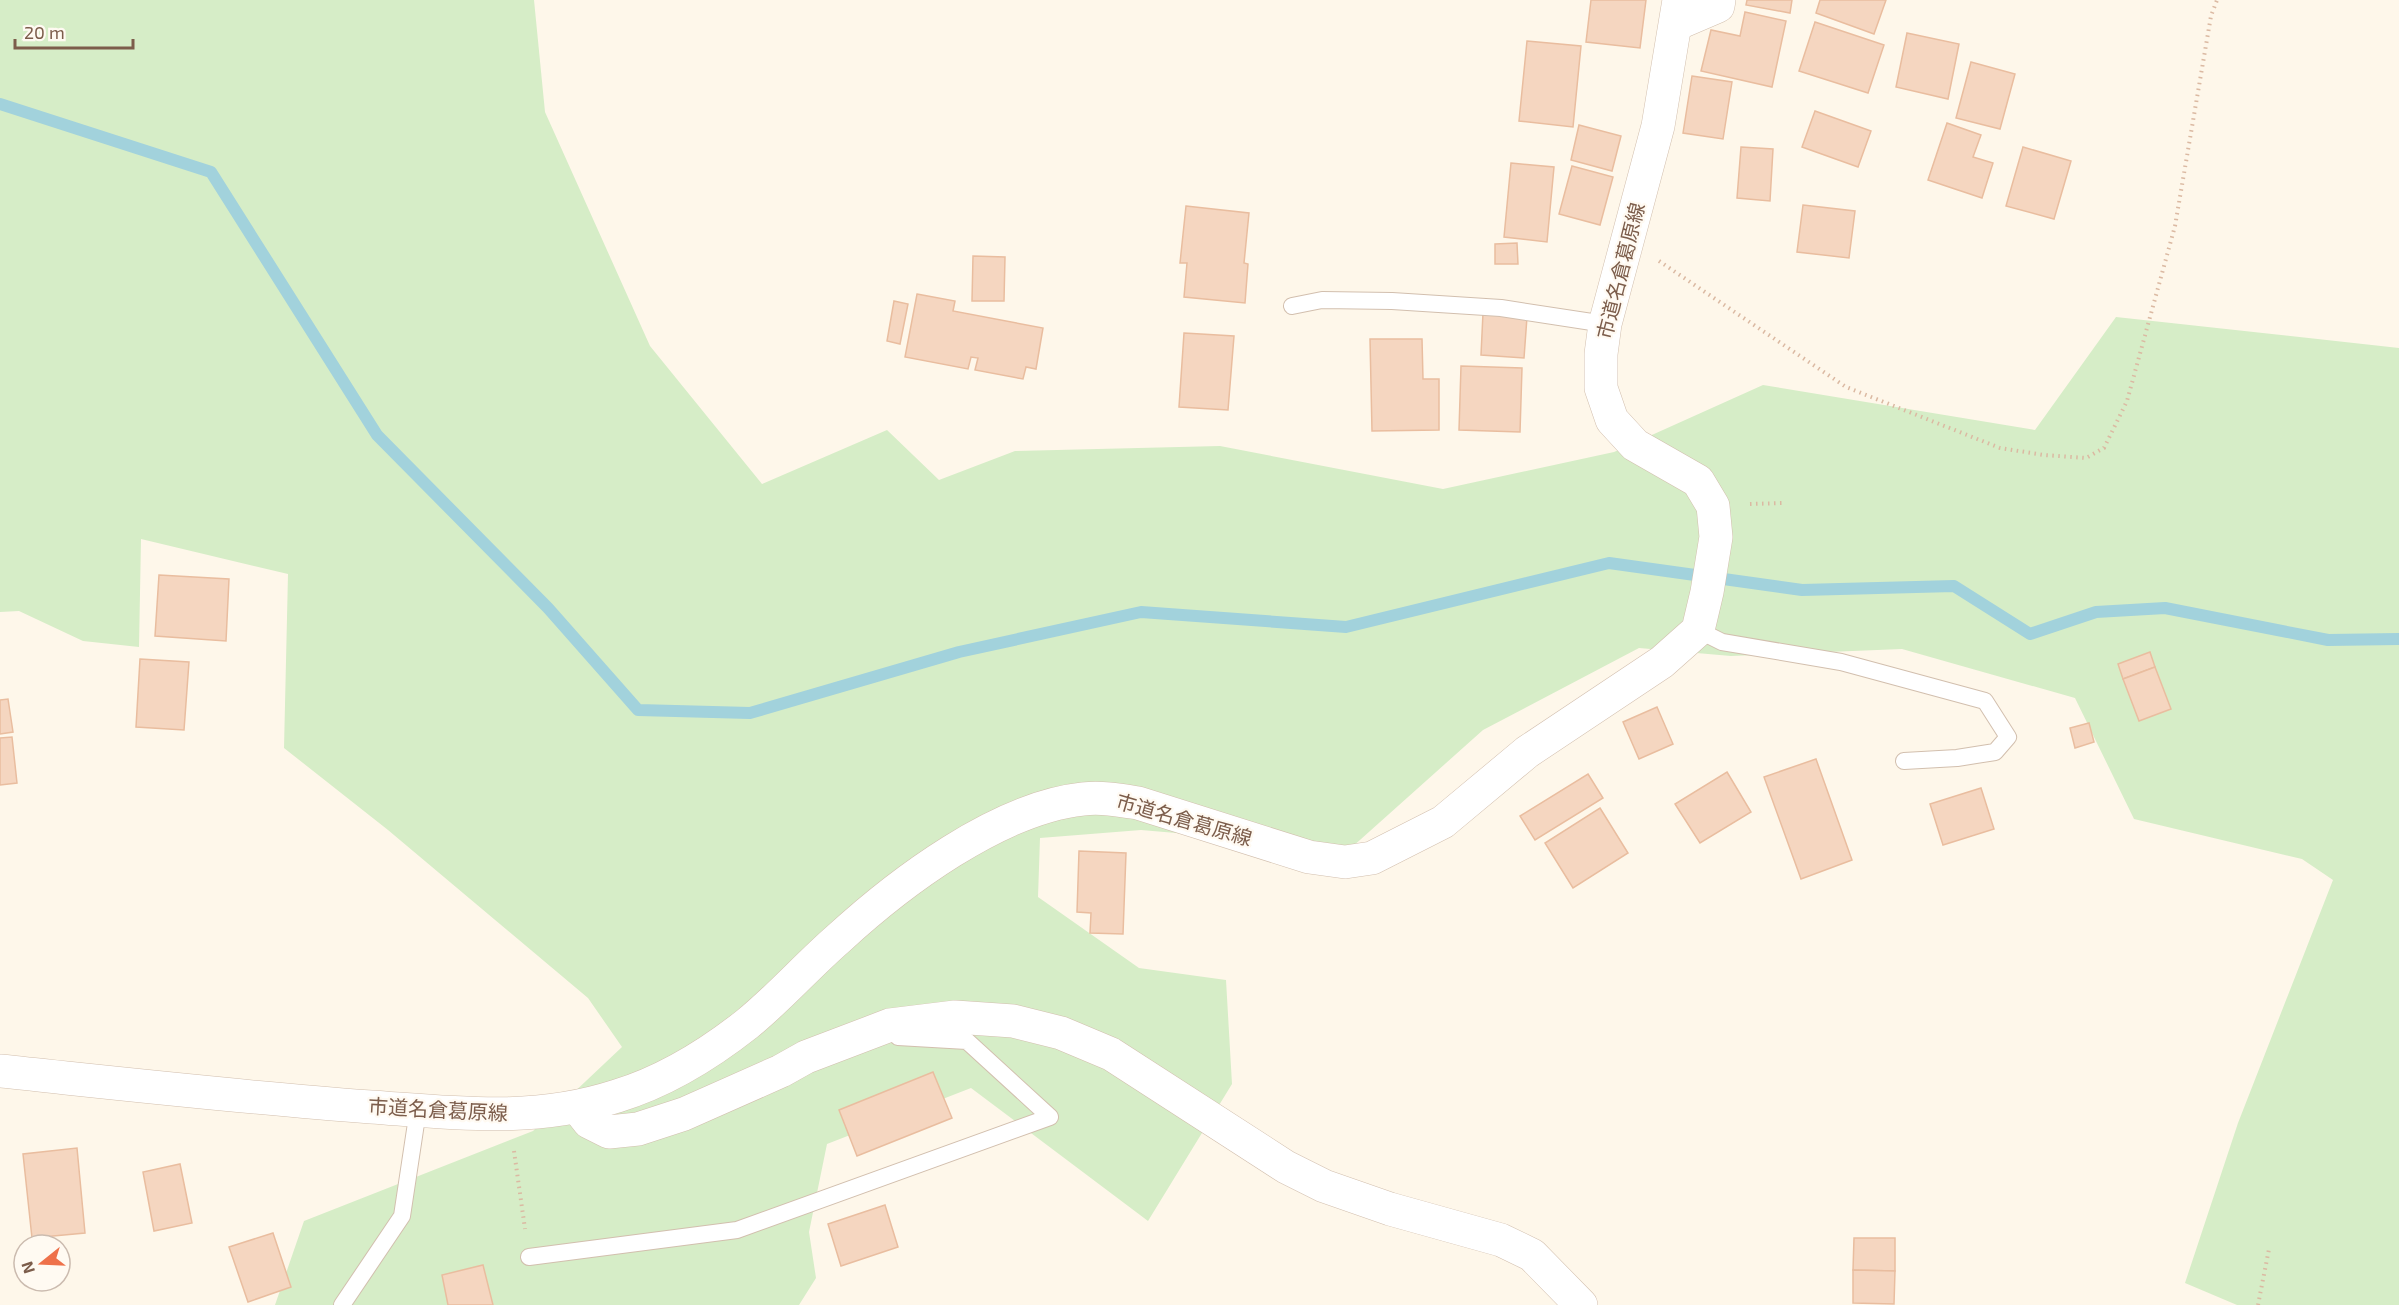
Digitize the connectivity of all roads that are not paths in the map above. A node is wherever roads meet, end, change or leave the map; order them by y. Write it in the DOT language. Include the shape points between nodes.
graph roads {
  1 [pos="1719,0"];
  2 [pos="1677,12"];
  3 [pos="1292,306"];
  4 [pos="1605,324"];
  5 [pos="1698,630"];
  6 [pos="1904,761"];
  7 [pos="864,1034"];
  8 [pos="0,1071"];
  9 [pos="578,1108"];
  10 [pos="418,1110"];
  11 [pos="529,1257"];
  12 [pos="342,1305"];
  13 [pos="1581,1305"];
  1 -- 2 [label="street" via="1718,6"];
  2 -- 4 [label="street, 市道名倉葛原線" via="1658,126"];
  3 -- 4 [label="lane" via="1322,300 1392,301 1501,308"];
  4 -- 5 [label="street, 市道名倉葛原線" via="1601,388 1612,420 1635,445 1698,481 1713,506 1716,537"];
  5 -- 6 [label="lane" via="1722,642 1841,662 1985,701 2008,737 1995,752"];
  5 -- 9 [label="street, 市道名倉葛原線" via="1662,662 1527,752 1443,822 1372,858 1345,862 1309,856 1138,802 1109,798 1080,799 1030,812 949,854 887,897 747,1023 700,1055 664,1077"];
  7 -- 9 [label="street" via="684,1114 638,1129 609,1132 589,1122"];
  7 -- 11 [label="lane" via="967,1041 1050,1117 737,1230"];
  7 -- 13 [label="street" via="890,1025 955,1017 1013,1021 1061,1033 1111,1054 1286,1167 1324,1186 1501,1240 1532,1255"];
  8 -- 10 [label="street, 市道名倉葛原線" via="294,1102"];
  9 -- 10 [label="street, 市道名倉葛原線" via="508,1115"];
  10 -- 12 [label="lane" via="402,1216"];
}
